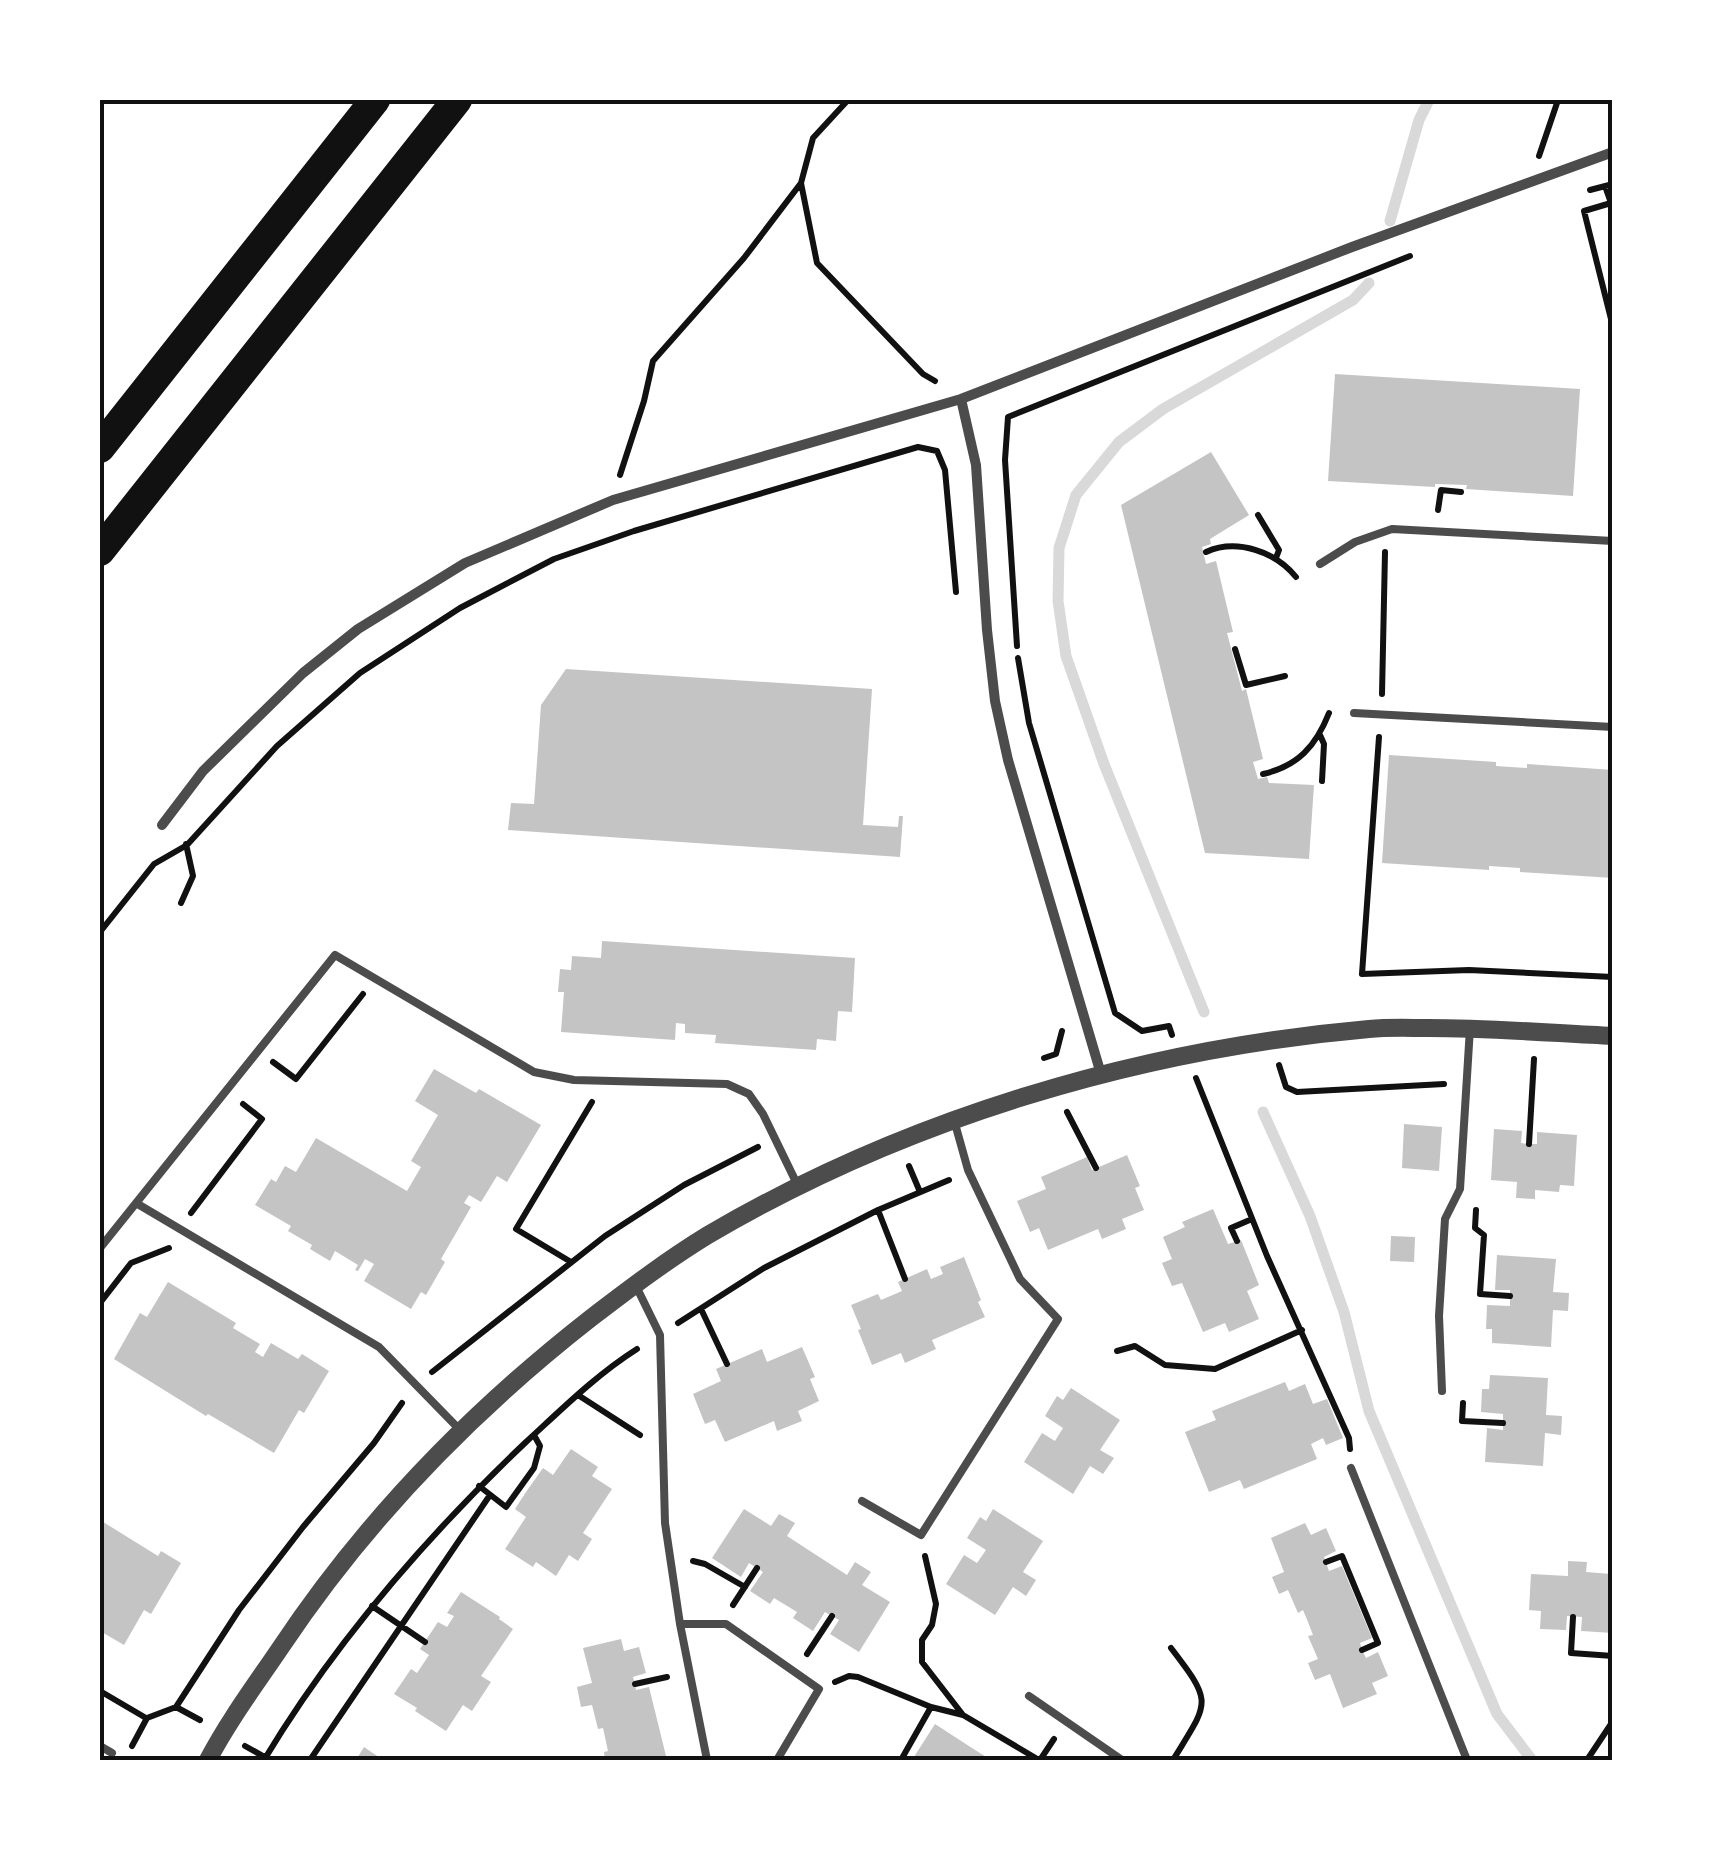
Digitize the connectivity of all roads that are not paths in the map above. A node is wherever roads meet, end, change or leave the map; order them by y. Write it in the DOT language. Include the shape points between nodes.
graph roads {
  1 [pos="375,100"];
  2 [pos="457,100"];
  3 [pos="1613,152"];
  4 [pos="960,399"];
  5 [pos="100,448"];
  6 [pos="1613,541"];
  7 [pos="100,552"];
  8 [pos="1320,564"];
  9 [pos="1354,713"];
  10 [pos="1613,727"];
  11 [pos="162,825"];
  12 [pos="1470,1028"];
  13 [pos="1613,1036"];
  14 [pos="1101,1074"];
  15 [pos="954,1120"];
  16 [pos="799,1188"];
  17 [pos="136,1203"];
  18 [pos="100,1248"];
  19 [pos="635,1284"];
  20 [pos="1442,1392"];
  21 [pos="461,1431"];
  22 [pos="1352,1468"];
  23 [pos="862,1501"];
  24 [pos="680,1624"];
  25 [pos="1029,1696"];
  26 [pos="100,1746"];
  27 [pos="112,1752"];
  28 [pos="208,1760"];
  29 [pos="707,1760"];
  30 [pos="777,1760"];
  31 [pos="1122,1760"];
  32 [pos="1467,1760"];
  1 -- 5 [label="highway"];
  2 -- 7 [label="highway"];
  3 -- 4 [label="street"];
  4 -- 11 [label="street" via="612,500 464,564 358,629 303,673 203,771"];
  4 -- 14 [label="street" via="976,465 995,700"];
  6 -- 8 [label="lane" via="1392,529"];
  9 -- 10 [label="lane"];
  12 -- 13 [label="street"];
  12 -- 14 [label="street" via="1373,1028 1253,1043"];
  12 -- 20 [label="lane" via="1460,1189 1445,1219"];
  14 -- 15 [label="street"];
  15 -- 16 [label="street"];
  15 -- 23 [label="lane" via="968,1170 1020,1280 1058,1320 921,1535"];
  16 -- 17 [label="lane" via="748,1094 727,1084 574,1080 534,1072 336,955"];
  16 -- 19 [label="street"];
  17 -- 18 [label="lane"];
  17 -- 21 [label="lane" via="379,1347"];
  19 -- 21 [label="street"];
  19 -- 24 [label="lane" via="660,1335 665,1522"];
  21 -- 28 [label="street" via="313,1598"];
  22 -- 32 [label="lane"];
  24 -- 29 [label="lane"];
  24 -- 30 [label="lane" via="726,1624 819,1689"];
  25 -- 31 [label="lane"];
  26 -- 27 [label="lane"];
}
